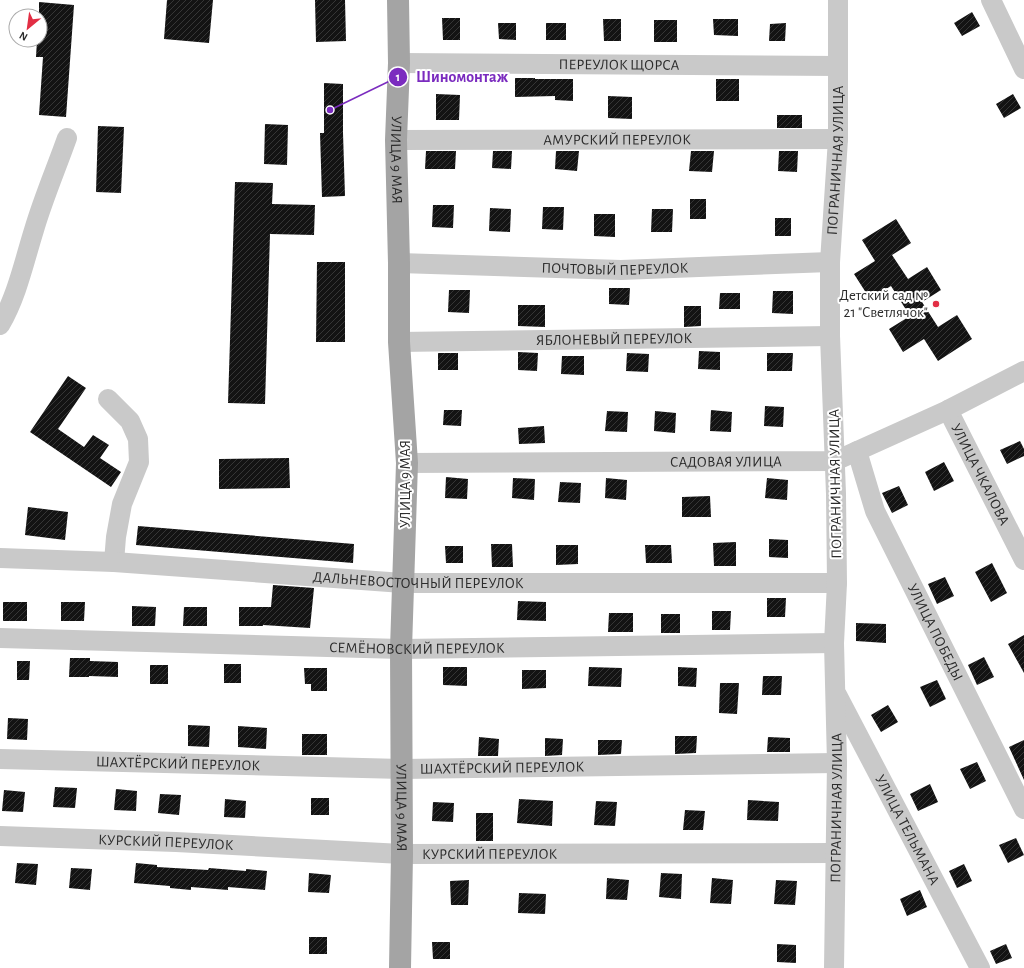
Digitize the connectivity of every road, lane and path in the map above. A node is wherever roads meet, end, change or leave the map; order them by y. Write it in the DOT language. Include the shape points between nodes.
graph roads {
  1 [pos="398,0"];
  2 [pos="838,0"];
  3 [pos="991,0"];
  4 [pos="399,63"];
  5 [pos="838,66"];
  6 [pos="1024,70"];
  7 [pos="67,138"];
  8 [pos="838,139"];
  9 [pos="396,140"];
  10 [pos="830,262"];
  11 [pos="399,263"];
  12 [pos="0,325"];
  13 [pos="830,336"];
  14 [pos="399,342"];
  15 [pos="1024,371"];
  16 [pos="108,399"];
  17 [pos="948,410"];
  18 [pos="857,451"];
  19 [pos="835,461"];
  20 [pos="407,463"];
  21 [pos="0,558"];
  22 [pos="1024,560"];
  23 [pos="114,562"];
  24 [pos="403,583"];
  25 [pos="837,583"];
  26 [pos="0,638"];
  27 [pos="834,643"];
  28 [pos="401,649"];
  29 [pos="835,692"];
  30 [pos="0,759"];
  31 [pos="836,763"];
  32 [pos="402,769"];
  33 [pos="1024,808"];
  34 [pos="0,836"];
  35 [pos="835,853"];
  36 [pos="402,854"];
  37 [pos="400,968"];
  38 [pos="834,968"];
  39 [pos="980,968"];
  1 -- 4 [label="main road, УЛИЦА 9 МАЯ"];
  2 -- 5 [label="street, ПОГРАНИЧНАЯ УЛИЦА"];
  3 -- 6 [label="street"];
  4 -- 5 [label="street, ПЕРЕУЛОК ЩОРСА"];
  4 -- 9 [label="main road, УЛИЦА 9 МАЯ"];
  5 -- 8 [label="street, ПОГРАНИЧНАЯ УЛИЦА"];
  7 -- 12 [label="street" via="34,228 7,313"];
  8 -- 9 [label="street, АМУРСКИЙ ПЕРЕУЛОК"];
  8 -- 10 [label="street, ПОГРАНИЧНАЯ УЛИЦА"];
  9 -- 11 [label="main road, УЛИЦА 9 МАЯ"];
  10 -- 11 [label="street, ПОЧТОВЫЙ ПЕРЕУЛОК" via="621,270"];
  10 -- 13 [label="street, ПОГРАНИЧНАЯ УЛИЦА"];
  11 -- 14 [label="main road, УЛИЦА 9 МАЯ"];
  13 -- 14 [label="street, ЯБЛОНЕВЫЙ ПЕРЕУЛОК"];
  13 -- 19 [label="street, ПОГРАНИЧНАЯ УЛИЦА"];
  14 -- 20 [label="main road, УЛИЦА 9 МАЯ"];
  15 -- 17 [label="street, САДОВАЯ УЛИЦА"];
  16 -- 23 [label="street" via="130,421 138,439 139,462 122,504"];
  17 -- 18 [label="street, САДОВАЯ УЛИЦА"];
  17 -- 22 [label="street, УЛИЦА ЧКАЛОВА"];
  18 -- 19 [label="street, САДОВАЯ УЛИЦА"];
  18 -- 33 [label="street, УЛИЦА ПОБЕДЫ" via="875,511"];
  19 -- 20 [label="street, САДОВАЯ УЛИЦА"];
  19 -- 25 [label="street, ПОГРАНИЧНАЯ УЛИЦА"];
  20 -- 24 [label="main road, УЛИЦА 9 МАЯ"];
  21 -- 23 [label="street, ДАЛЬНЕВОСТОЧНЫЙ ПЕРЕУЛОК"];
  23 -- 24 [label="street, ДАЛЬНЕВОСТОЧНЫЙ ПЕРЕУЛОК"];
  24 -- 25 [label="street, ДАЛЬНЕВОСТОЧНЫЙ ПЕРЕУЛОК"];
  24 -- 28 [label="main road, УЛИЦА 9 МАЯ"];
  25 -- 27 [label="street, ПОГРАНИЧНАЯ УЛИЦА"];
  26 -- 28 [label="street, СЕМЁНОВСКИЙ ПЕРЕУЛОК"];
  27 -- 28 [label="street, СЕМЁНОВСКИЙ ПЕРЕУЛОК"];
  27 -- 29 [label="street, ПОГРАНИЧНАЯ УЛИЦА"];
  28 -- 32 [label="main road, УЛИЦА 9 МАЯ"];
  29 -- 31 [label="street, ПОГРАНИЧНАЯ УЛИЦА"];
  29 -- 39 [label="street, УЛИЦА ТЕЛЬМАНА"];
  30 -- 32 [label="street, ШАХТЁРСКИЙ ПЕРЕУЛОК"];
  31 -- 32 [label="street, ШАХТЁРСКИЙ ПЕРЕУЛОК"];
  31 -- 35 [label="street, ПОГРАНИЧНАЯ УЛИЦА"];
  32 -- 36 [label="main road, УЛИЦА 9 МАЯ"];
  34 -- 36 [label="street, КУРСКИЙ ПЕРЕУЛОК"];
  35 -- 36 [label="street, КУРСКИЙ ПЕРЕУЛОК"];
  35 -- 38 [label="street, ПОГРАНИЧНАЯ УЛИЦА"];
  36 -- 37 [label="main road, УЛИЦА 9 МАЯ"];
}
